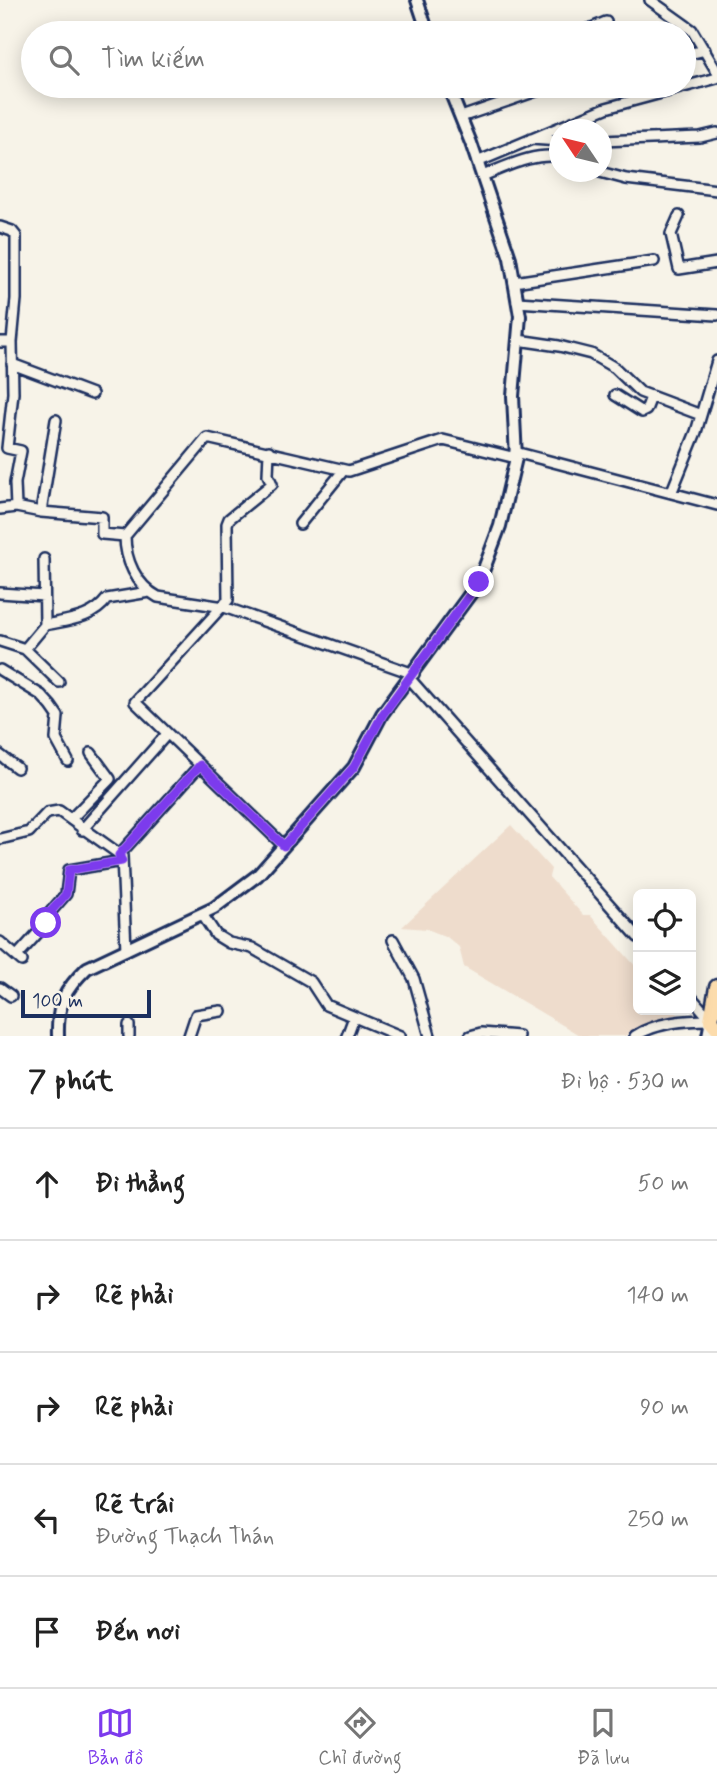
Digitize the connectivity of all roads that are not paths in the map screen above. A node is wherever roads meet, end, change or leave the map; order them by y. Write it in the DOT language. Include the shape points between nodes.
graph roads {
  1 [pos="417,0"];
  2 [pos="655,1"];
  3 [pos="424,21"];
  4 [pos="681,21"];
  5 [pos="696,36"];
  6 [pos="705,50"];
  7 [pos="696,52"];
  8 [pos="717,72"];
  9 [pos="717,78"];
  10 [pos="696,84"];
  11 [pos="454,98"];
  12 [pos="516,98"];
  13 [pos="643,98"];
  14 [pos="461,117"];
  15 [pos="717,132"];
  16 [pos="529,139"];
  17 [pos="549,140"];
  18 [pos="612,141"];
  19 [pos="549,155"];
  20 [pos="477,162"];
  21 [pos="612,175"];
  22 [pos="482,176"];
  23 [pos="717,190"];
  24 [pos="679,216"];
  25 [pos="0,227"];
  26 [pos="654,261"];
  27 [pos="717,263"];
  28 [pos="514,282"];
  29 [pos="517,302"];
  30 [pos="717,316"];
  31 [pos="518,340"];
  32 [pos="0,342"];
  33 [pos="12,342"];
  34 [pos="717,361"];
  35 [pos="12,364"];
  36 [pos="92,394"];
  37 [pos="615,395"];
  38 [pos="651,397"];
  39 [pos="701,415"];
  40 [pos="56,420"];
  41 [pos="269,451"];
  42 [pos="516,455"];
  43 [pos="344,471"];
  44 [pos="672,491"];
  45 [pos="717,505"];
  46 [pos="16,507"];
  47 [pos="0,509"];
  48 [pos="41,512"];
  49 [pos="300,524"];
  50 [pos="125,536"];
  51 [pos="44,559"];
  52 [pos="149,592"];
  53 [pos="0,593"];
  54 [pos="44,596"];
  55 [pos="224,607"];
  56 [pos="45,625"];
  57 [pos="0,641"];
  58 [pos="25,649"];
  59 [pos="0,670"];
  60 [pos="412,676"];
  61 [pos="59,682"];
  62 [pos="167,734"];
  63 [pos="90,753"];
  64 [pos="0,755"];
  65 [pos="68,761"];
  66 [pos="200,765"];
  67 [pos="17,768"];
  68 [pos="71,819"];
  69 [pos="82,830"];
  70 [pos="0,839"];
  71 [pos="284,846"];
  72 [pos="120,858"];
  73 [pos="202,914"];
  74 [pos="633,931"];
  75 [pos="393,940"];
  76 [pos="0,942"];
  77 [pos="126,950"];
  78 [pos="717,987"];
  79 [pos="0,988"];
  80 [pos="11,996"];
  81 [pos="696,1003"];
  82 [pos="221,1012"];
  83 [pos="354,1017"];
  84 [pos="714,1023"];
  85 [pos="129,1025"];
  86 [pos="490,1035"];
  87 [pos="58,1036"];
  88 [pos="129,1036"];
  89 [pos="189,1036"];
  90 [pos="346,1036"];
  91 [pos="400,1036"];
  92 [pos="430,1036"];
  93 [pos="470,1036"];
  94 [pos="518,1036"];
  95 [pos="635,1036"];
  96 [pos="708,1036"];
  1 -- 3 [label="street"];
  2 -- 4 [label="street"];
  5 -- 6 [label="street"];
  6 -- 7 [label="street"];
  6 -- 8 [label="street"];
  9 -- 10 [label="street"];
  11 -- 14 [label="street"];
  12 -- 14 [label="street"];
  13 -- 16 [label="street"];
  14 -- 20 [label="street"];
  15 -- 18 [label="street" via="700,137"];
  16 -- 17 [label="street"];
  16 -- 20 [label="street"];
  19 -- 22 [label="street"];
  20 -- 22 [label="street"];
  21 -- 23 [label="street"];
  22 -- 28 [label="street"];
  24 -- 27 [label="street" via="671,234 679,269"];
  25 -- 33 [label="street" via="16,236"];
  26 -- 28 [label="street"];
  28 -- 29 [label="street"];
  29 -- 30 [label="street"];
  29 -- 31 [label="street"];
  31 -- 38 [label="street" via="591,354"];
  31 -- 42 [label="street" via="513,396"];
  32 -- 33 [label="street"];
  33 -- 35 [label="street"];
  34 -- 39 [label="street"];
  35 -- 36 [label="street"];
  35 -- 46 [label="street" via="7,448 22,451"];
  37 -- 38 [label="street" via="642,412"];
  38 -- 39 [label="street"];
  39 -- 44 [label="street"];
  40 -- 48 [label="street"];
  41 -- 43 [label="street"];
  41 -- 50 [label="street" via="207,438"];
  41 -- 55 [label="street" via="272,484 227,524 229,595"];
  42 -- 43 [label="street" via="443,440"];
  42 -- 44 [label="street"];
  42 -- 60 [label="street" via="500,526 479,582"];
  43 -- 49 [label="street"];
  44 -- 45 [label="street"];
  46 -- 47 [label="street"];
  46 -- 48 [label="street"];
  48 -- 50 [label="street" via="102,517 102,534"];
  50 -- 52 [label="street" via="130,563"];
  51 -- 54 [label="street"];
  52 -- 55 [label="street"];
  52 -- 56 [label="street" via="107,599 99,610 86,616"];
  53 -- 54 [label="street"];
  54 -- 56 [label="street"];
  55 -- 60 [label="street"];
  55 -- 62 [label="street" via="135,702"];
  56 -- 58 [label="street"];
  57 -- 58 [label="street"];
  58 -- 61 [label="street"];
  59 -- 65 [label="street" via="51,706 58,716 56,739"];
  60 -- 71 [label="street" via="383,714 354,767"];
  60 -- 74 [label="street"];
  62 -- 66 [label="street"];
  62 -- 69 [label="street"];
  63 -- 68 [label="street" via="110,779"];
  64 -- 67 [label="street"];
  66 -- 71 [label="street"];
  66 -- 72 [label="street"];
  68 -- 69 [label="street"];
  68 -- 70 [label="street" via="59,811 47,813 29,832"];
  69 -- 72 [label="street"];
  71 -- 73 [label="street" via="258,875"];
  72 -- 76 [label="street" via="69,870 66,894 19,958"];
  72 -- 77 [label="street"];
  73 -- 77 [label="street"];
  73 -- 83 [label="street" via="216,935 252,948 311,982 326,1005"];
  75 -- 92 [label="street" via="414,979"];
  77 -- 87 [label="street" via="87,968 72,982 57,1013"];
  78 -- 84 [label="main road"];
  79 -- 80 [label="street"];
  81 -- 84 [label="street"];
  82 -- 89 [label="street" via="196,1015"];
  83 -- 90 [label="street"];
  83 -- 91 [label="street"];
  84 -- 95 [label="street" via="686,1020"];
  84 -- 96 [label="street"];
  85 -- 88 [label="street"];
  86 -- 93 [label="street"];
  86 -- 94 [label="street"];
}
